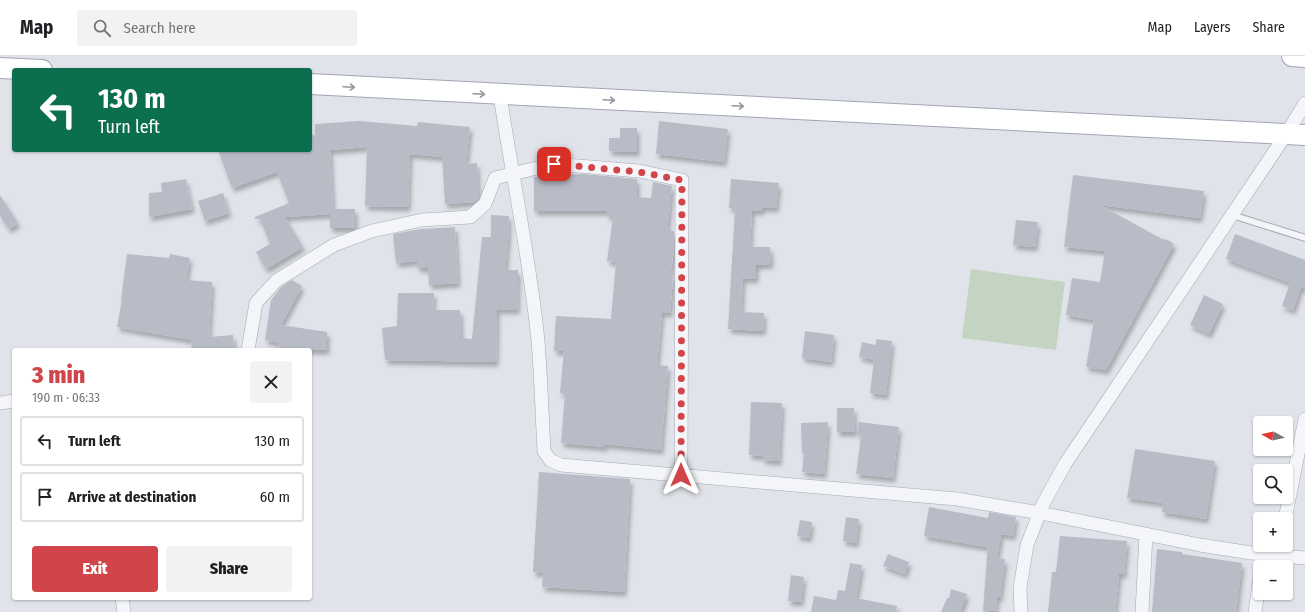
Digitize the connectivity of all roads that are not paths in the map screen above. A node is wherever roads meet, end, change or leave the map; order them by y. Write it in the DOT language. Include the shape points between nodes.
graph roads {
  1 [pos="1292,56"];
  2 [pos="1305,57"];
  3 [pos="0,68"];
  4 [pos="12,69"];
  5 [pos="312,84"];
  6 [pos="500,95"];
  7 [pos="1305,103"];
  8 [pos="1296,134"];
  9 [pos="513,174"];
  10 [pos="1232,215"];
  11 [pos="1305,238"];
  12 [pos="248,348"];
  13 [pos="12,400"];
  14 [pos="0,402"];
  15 [pos="1305,419"];
  16 [pos="681,475"];
  17 [pos="1286,512"];
  18 [pos="1040,513"];
  19 [pos="1146,535"];
  20 [pos="1276,552"];
  21 [pos="1286,552"];
  22 [pos="1305,558"];
  23 [pos="1258,560"];
  24 [pos="1264,560"];
  25 [pos="122,600"];
  26 [pos="1257,600"];
  27 [pos="124,612"];
  28 [pos="1021,612"];
  29 [pos="1142,612"];
  30 [pos="1255,612"];
  1 -- 2 [label="main road"];
  3 -- 4 [label="main road"];
  5 -- 6 [label="main road, one-way"];
  6 -- 8 [label="main road, one-way"];
  6 -- 9 [label="street"];
  7 -- 8 [label="street"];
  8 -- 10 [label="street"];
  9 -- 12 [label="street" via="495,178 485,204 470,217 422,220 372,231 334,245 276,281 256,303"];
  9 -- 16 [label="street" via="526,247 538,341 544,451 550,460 561,465"];
  9 -- 16 [label="street" via="554,164 639,172 682,180"];
  10 -- 11 [label="lane"];
  10 -- 18 [label="street" via="1065,464"];
  13 -- 14 [label="street"];
  15 -- 17 [label="street"];
  16 -- 18 [label="street" via="957,499"];
  18 -- 19 [label="street"];
  18 -- 28 [label="street" via="1027,545 1020,588"];
  19 -- 23 [label="street"];
  19 -- 29 [label="street"];
  20 -- 24 [label="street"];
  21 -- 22 [label="street"];
  25 -- 27 [label="street"];
  26 -- 30 [label="street"];
}
